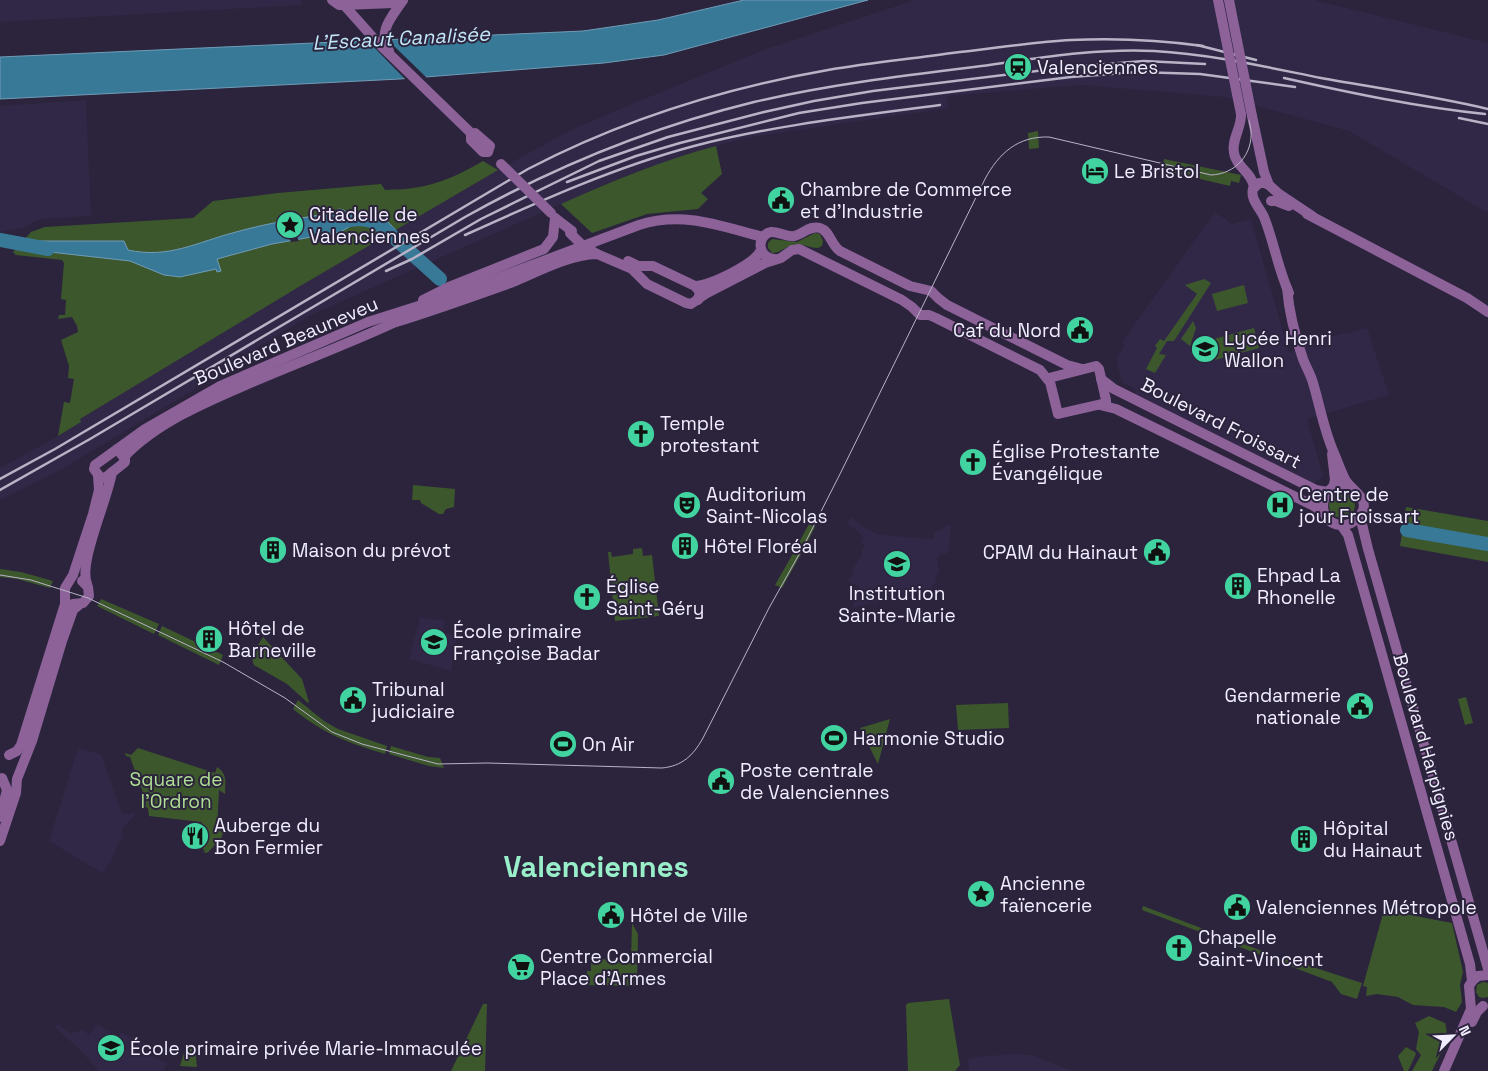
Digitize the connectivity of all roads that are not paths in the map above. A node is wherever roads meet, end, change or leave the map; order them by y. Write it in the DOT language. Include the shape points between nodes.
graph roads {
  1 [pos="332,0"];
  2 [pos="403,0"];
  3 [pos="1218,0"];
  4 [pos="1229,0"];
  5 [pos="344,6"];
  6 [pos="390,54"];
  7 [pos="1254,186"];
  8 [pos="1271,187"];
  9 [pos="1270,202"];
  10 [pos="1256,203"];
  11 [pos="553,215"];
  12 [pos="1312,216"];
  13 [pos="763,237"];
  14 [pos="830,239"];
  15 [pos="1273,240"];
  16 [pos="761,250"];
  17 [pos="598,251"];
  18 [pos="812,254"];
  19 [pos="774,259"];
  20 [pos="648,266"];
  21 [pos="642,279"];
  22 [pos="695,286"];
  23 [pos="921,290"];
  24 [pos="938,298"];
  25 [pos="698,300"];
  26 [pos="912,307"];
  27 [pos="1488,312"];
  28 [pos="929,315"];
  29 [pos="394,318"];
  30 [pos="1082,369"];
  31 [pos="1101,379"];
  32 [pos="1048,380"];
  33 [pos="1100,405"];
  34 [pos="1332,448"];
  35 [pos="121,454"];
  36 [pos="112,472"];
  37 [pos="98,475"];
  38 [pos="1350,486"];
  39 [pos="1330,490"];
  40 [pos="1325,514"];
  41 [pos="1360,516"];
  42 [pos="1341,525"];
  43 [pos="70,582"];
  44 [pos="87,584"];
  45 [pos="65,597"];
  46 [pos="79,605"];
  47 [pos="5,754"];
  48 [pos="22,763"];
  49 [pos="1,777"];
  50 [pos="17,779"];
  51 [pos="0,817"];
  52 [pos="0,841"];
  53 [pos="1488,969"];
  54 [pos="1488,975"];
  55 [pos="1472,981"];
  56 [pos="1470,998"];
  57 [pos="1486,1006"];
  58 [pos="1444,1071"];
  59 [pos="1451,1071"];
  1 -- 5 [label="main road"];
  2 -- 5 [label="main road"];
  2 -- 6 [label="main road" via="384,29"];
  3 -- 7 [label="main road, bridge" via="1241,114 1234,153"];
  4 -- 8 [label="main road, bridge" via="1264,172"];
  5 -- 6 [label="main road"];
  6 -- 11 [label="main road, bridge" via="472,134 472,140 483,152 489,151"];
  7 -- 8 [label="main road" via="1261,183"];
  7 -- 10 [label="main road" via="1252,195"];
  8 -- 9 [label="main road" via="1274,196"];
  8 -- 12 [label="main road"];
  9 -- 10 [label="main road"];
  9 -- 12 [label="main road" via="1282,203"];
  9 -- 15 [label="main road, Boulevard Harpignies" via="1268,210"];
  10 -- 15 [label="main road, Boulevard Harpignies"];
  11 -- 17 [label="main road, bridge" via="582,245"];
  11 -- 29 [label="main road" via="553,237 542,250 449,287"];
  12 -- 27 [label="main road"];
  13 -- 14 [label="main road" via="774,231 794,236 817,227 825,230"];
  13 -- 16 [label="main road"];
  13 -- 29 [label="main road, Boulevard Beauneveu" via="699,220 659,220"];
  14 -- 18 [label="main road" via="825,251"];
  14 -- 23 [label="main road" via="840,251"];
  15 -- 34 [label="main road, Boulevard Harpignies" via="1308,351 1312,380"];
  16 -- 19 [label="main road"];
  16 -- 22 [label="main road" via="748,263 709,284"];
  17 -- 20 [label="main road" via="638,266"];
  17 -- 21 [label="main road" via="632,269"];
  17 -- 29 [label="main road" via="459,302"];
  18 -- 19 [label="main road" via="796,248"];
  18 -- 26 [label="main road"];
  19 -- 25 [label="main road"];
  20 -- 21 [label="main road" via="642,273"];
  20 -- 22 [label="main road"];
  21 -- 25 [label="main road" via="686,303 693,304"];
  22 -- 25 [label="main road" via="700,292"];
  23 -- 24 [label="main road" via="931,291"];
  23 -- 26 [label="main road" via="913,297"];
  24 -- 28 [label="main road" via="937,308"];
  24 -- 30 [label="main road" via="1067,365"];
  26 -- 28 [label="main road" via="920,315"];
  28 -- 32 [label="main road" via="1040,370"];
  29 -- 35 [label="main road, Boulevard Beauneveu" via="203,403"];
  30 -- 31 [label="main road, Boulevard Froissart" via="1097,367"];
  30 -- 32 [label="main road" via="1052,376"];
  31 -- 33 [label="main road" via="1106,401"];
  31 -- 39 [label="main road, Boulevard Froissart" via="1114,389 1319,492"];
  32 -- 33 [label="main road" via="1058,414"];
  33 -- 40 [label="main road, Boulevard Froissart" via="1116,409"];
  34 -- 38 [label="main road, Boulevard Harpignies"];
  34 -- 39 [label="main road, Boulevard Harpignies" via="1335,480"];
  35 -- 36 [label="main road" via="125,462"];
  35 -- 37 [label="main road" via="94,466"];
  36 -- 37 [label="main road" via="104,478"];
  36 -- 44 [label="main road" via="84,574"];
  37 -- 43 [label="main road" via="99,490 93,514"];
  38 -- 39 [label="main road"];
  38 -- 41 [label="main road, Boulevard Harpignies" via="1362,499"];
  39 -- 40 [label="main road, Boulevard Harpignies" via="1323,504"];
  40 -- 42 [label="main road" via="1332,522"];
  41 -- 42 [label="main road" via="1350,524"];
  41 -- 53 [label="main road, Boulevard Harpignies"];
  42 -- 55 [label="main road, Boulevard Harpignies" via="1348,536 1471,968"];
  43 -- 44 [label="main road" via="77,580"];
  43 -- 45 [label="main road" via="64,590"];
  44 -- 46 [label="main road" via="89,596"];
  45 -- 46 [label="main road"];
  45 -- 47 [label="main road" via="21,745 17,751"];
  46 -- 48 [label="main road" via="73,610 32,741"];
  47 -- 48 [label="main road" via="19,758"];
  48 -- 50 [label="main road"];
  49 -- 50 [label="main road" via="11,781"];
  49 -- 51 [label="main road" via="7,790"];
  50 -- 52 [label="main road" via="16,793"];
  54 -- 55 [label="main road"];
  55 -- 56 [label="main road, Boulevard Harpignies"];
  56 -- 57 [label="main road" via="1476,1004"];
  56 -- 58 [label="main road, Boulevard Harpignies" via="1470,1011"];
  57 -- 59 [label="main road" via="1476,1014"];
}
